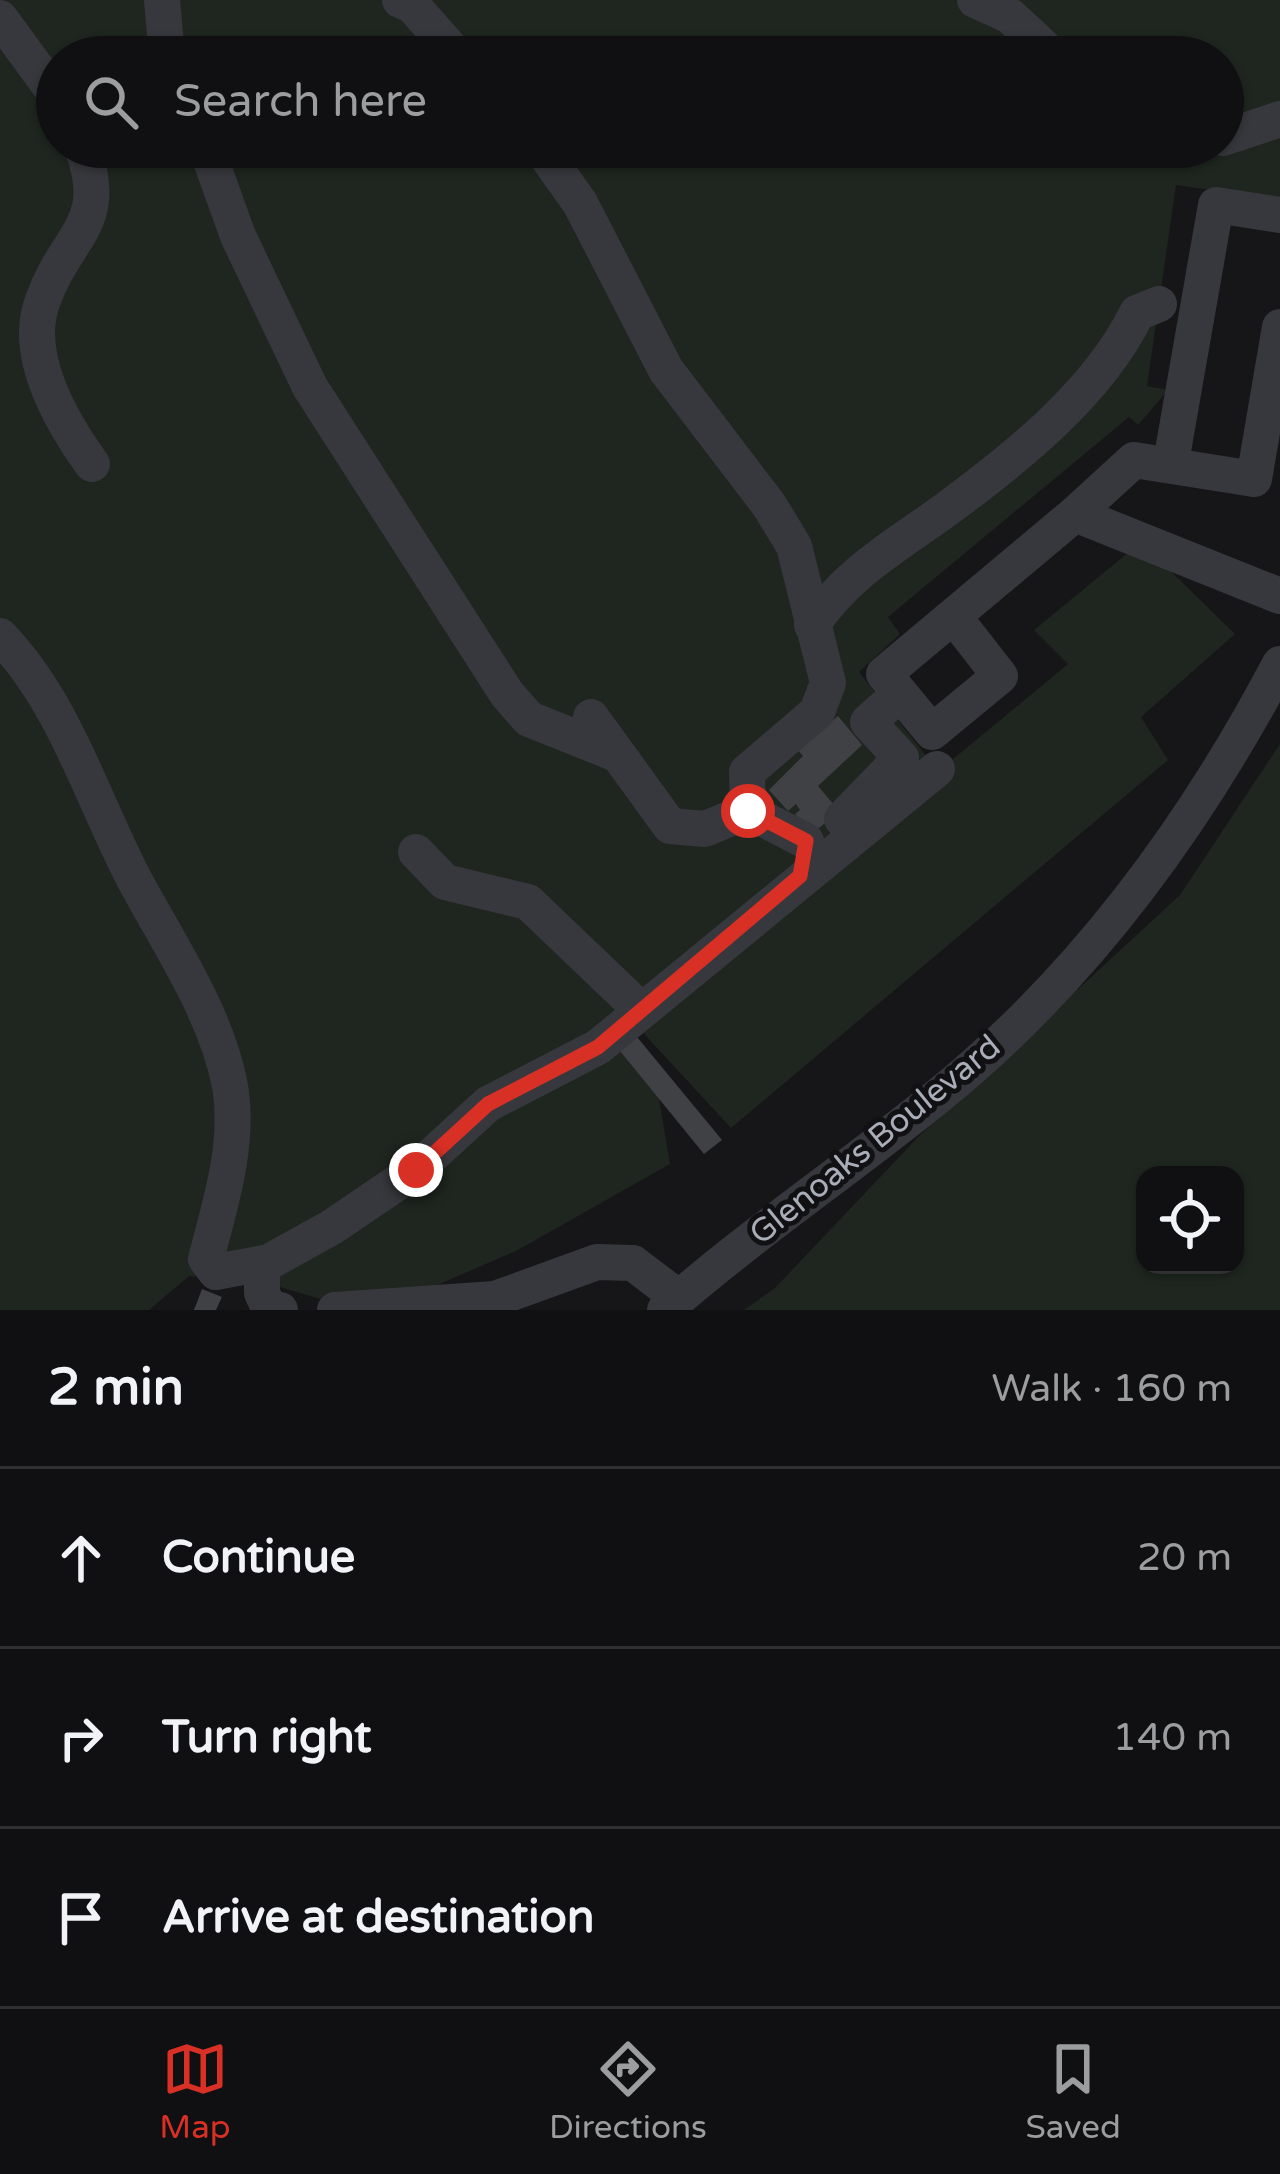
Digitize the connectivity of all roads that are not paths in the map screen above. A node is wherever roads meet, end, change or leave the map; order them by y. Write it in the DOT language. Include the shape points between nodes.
graph roads {
  1 [pos="162,0"];
  2 [pos="400,0"];
  3 [pos="976,0"];
  4 [pos="0,17"];
  5 [pos="165,36"];
  6 [pos="439,36"];
  7 [pos="1031,36"];
  8 [pos="36,67"];
  9 [pos="1280,119"];
  10 [pos="1244,131"];
  11 [pos="90,168"];
  12 [pos="214,168"];
  13 [pos="555,168"];
  14 [pos="1280,215"];
  15 [pos="1159,304"];
  16 [pos="1280,327"];
  17 [pos="1171,462"];
  18 [pos="92,464"];
  19 [pos="1075,514"];
  20 [pos="1280,596"];
  21 [pos="954,617"];
  22 [pos="812,625"];
  23 [pos="0,636"];
  24 [pos="1280,664"];
  25 [pos="886,706"];
  26 [pos="590,718"];
  27 [pos="614,753"];
  28 [pos="937,769"];
  29 [pos="748,811"];
  30 [pos="416,852"];
  31 [pos="803,858"];
  32 [pos="641,1010"];
  33 [pos="262,1264"];
  34 [pos="672,1304"];
  35 [pos="280,1310"];
  36 [pos="335,1310"];
  1 -- 5 [label="street"];
  2 -- 6 [label="street"];
  3 -- 7 [label="street"];
  4 -- 8 [label="street"];
  9 -- 10 [label="street"];
  11 -- 18 [label="street" via="97,187 41,303 39,353 63,424"];
  12 -- 27 [label="street" via="310,387 507,694 529,719"];
  13 -- 22 [label="street" via="666,370 794,546"];
  14 -- 17 [label="street" via="1216,205"];
  15 -- 22 [label="street" via="1137,313 1124,342 1012,458 874,558 832,594"];
  16 -- 17 [label="street" via="1254,479"];
  17 -- 19 [label="street" via="1134,460"];
  19 -- 20 [label="street"];
  19 -- 21 [label="street"];
  22 -- 29 [label="street" via="828,683 817,712 747,772"];
  23 -- 33 [label="street" via="45,695 97,788 130,872 211,1028 230,1107 228,1165 206,1259 229,1273"];
  24 -- 34 [label="street, Glenoaks Boulevard" via="1172,843 1056,987 940,1094"];
  25 -- 31 [label="street" via="868,722 901,758"];
  26 -- 27 [label="street"];
  27 -- 29 [label="street" via="670,826 706,829"];
  28 -- 31 [label="street"];
  29 -- 31 [label="street"];
  30 -- 32 [label="street" via="446,882 528,902"];
  31 -- 32 [label="street"];
  32 -- 33 [label="street" via="598,1047 488,1104 416,1170 332,1227"];
  33 -- 35 [label="street" via="262,1292 269,1308"];
  34 -- 36 [label="street" via="633,1263 597,1262 495,1299"];
}
